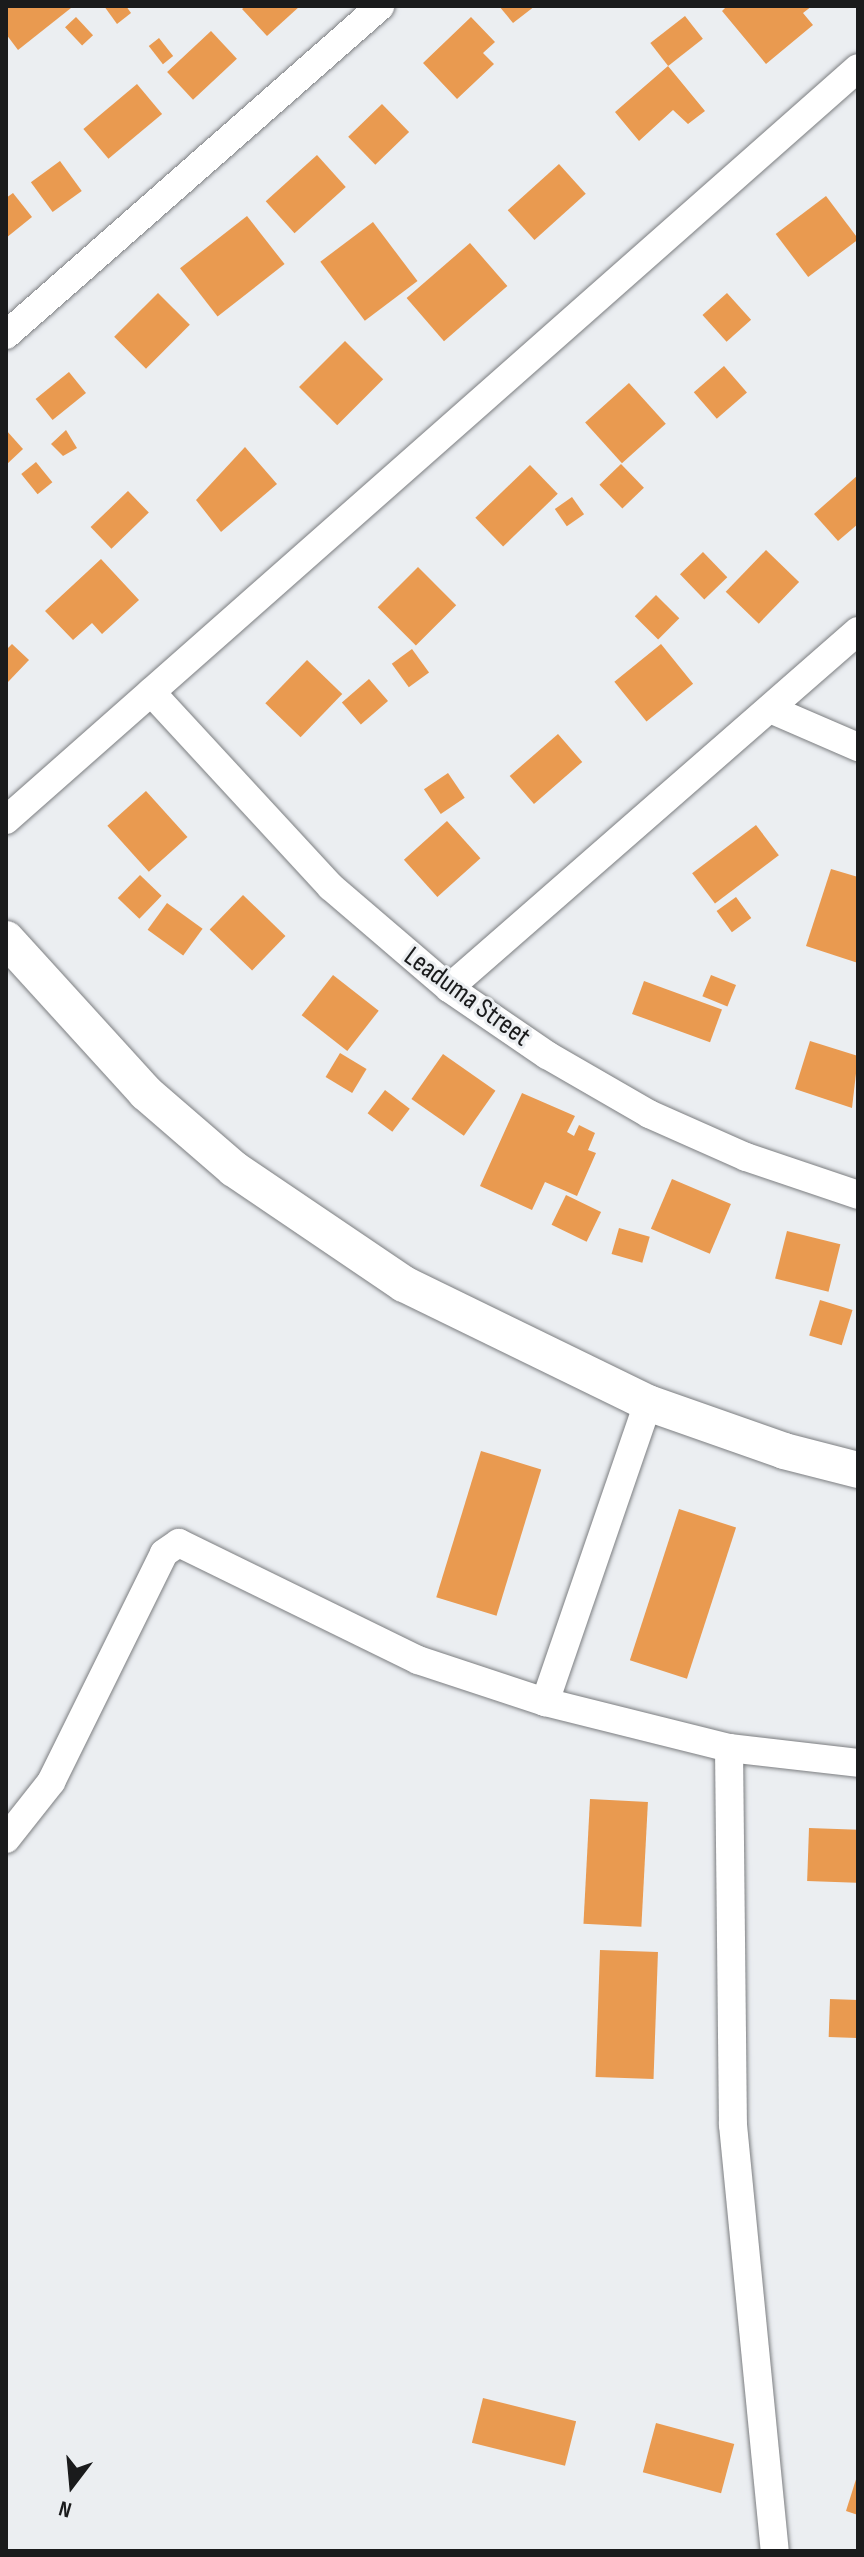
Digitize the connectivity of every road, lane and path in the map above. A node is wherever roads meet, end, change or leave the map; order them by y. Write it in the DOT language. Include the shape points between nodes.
graph roads {
  1 [pos="380,6"];
  2 [pos="858,68"];
  3 [pos="6,335"];
  4 [pos="858,631"];
  5 [pos="151,692"];
  6 [pos="770,709"];
  7 [pos="858,747"];
  8 [pos="6,820"];
  9 [pos="6,939"];
  10 [pos="449,988"];
  11 [pos="858,1195"];
  12 [pos="648,1403"];
  13 [pos="858,1470"];
  14 [pos="545,1702"];
  15 [pos="729,1748"];
  16 [pos="858,1763"];
  17 [pos="6,1839"];
  18 [pos="775,2551"];
  1 -- 3 [label="street"];
  2 -- 5 [label="street"];
  4 -- 6 [label="street"];
  5 -- 8 [label="street"];
  5 -- 10 [label="street, Leaduma Street" via="331,887"];
  6 -- 7 [label="street"];
  6 -- 10 [label="street"];
  9 -- 12 [label="main road" via="146,1093 246,1177 404,1284"];
  10 -- 11 [label="street, Leaduma Street" via="547,1055 649,1114 746,1157"];
  12 -- 13 [label="main road" via="784,1451"];
  12 -- 14 [label="street"];
  14 -- 15 [label="street"];
  14 -- 17 [label="street" via="418,1660 179,1543 164,1553 51,1782"];
  15 -- 16 [label="street"];
  15 -- 18 [label="street" via="733,2125"];
}
